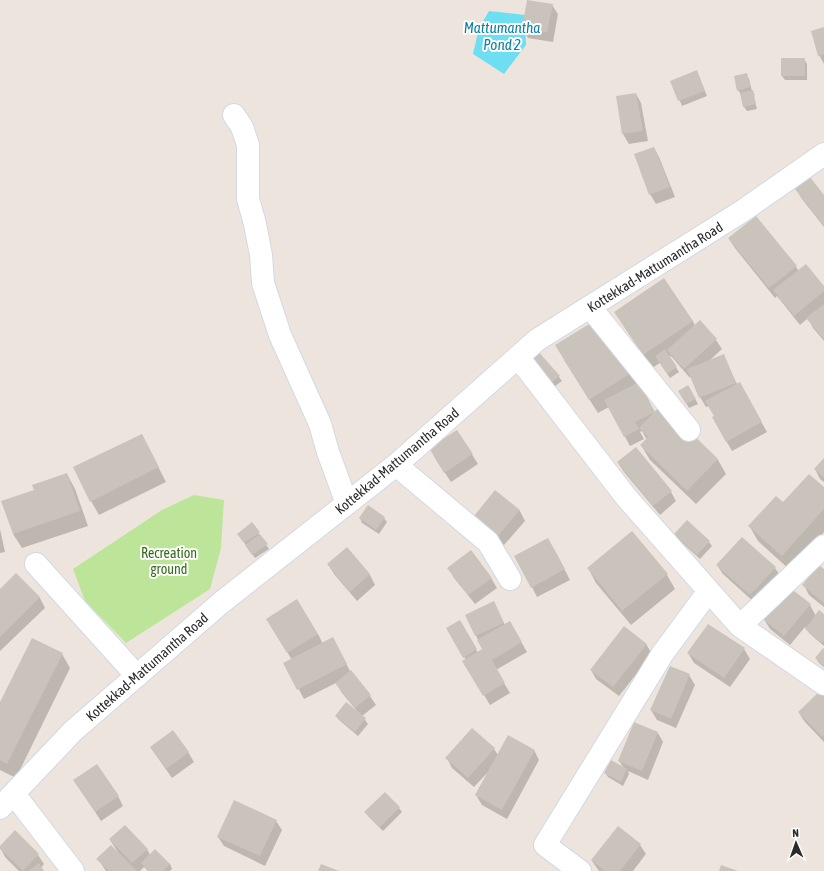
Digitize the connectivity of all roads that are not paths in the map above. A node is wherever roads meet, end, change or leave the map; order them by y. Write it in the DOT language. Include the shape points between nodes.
graph roads {
  1 [pos="234,115"];
  2 [pos="824,154"];
  3 [pos="590,308"];
  4 [pos="518,357"];
  5 [pos="689,430"];
  6 [pos="396,465"];
  7 [pos="347,504"];
  8 [pos="824,546"];
  9 [pos="36,564"];
  10 [pos="510,579"];
  11 [pos="708,592"];
  12 [pos="740,626"];
  13 [pos="137,676"];
  14 [pos="824,684"];
  15 [pos="7,801"];
  16 [pos="73,871"];
  17 [pos="580,871"];
  1 -- 7 [label="street" via="242,127 248,145 248,199 261,255 263,283 280,335 320,424"];
  2 -- 3 [label="street, Kottekkad-Mattumantha Road" via="744,210"];
  3 -- 4 [label="street, Kottekkad-Mattumantha Road" via="537,340"];
  3 -- 5 [label="street"];
  4 -- 6 [label="street, Kottekkad-Mattumantha Road"];
  4 -- 11 [label="street" via="626,497"];
  6 -- 7 [label="street, Kottekkad-Mattumantha Road"];
  6 -- 10 [label="street" via="488,542"];
  7 -- 13 [label="street, Kottekkad-Mattumantha Road" via="222,602"];
  8 -- 12 [label="street"];
  9 -- 13 [label="street"];
  11 -- 12 [label="street"];
  11 -- 17 [label="street" via="663,653 545,844"];
  12 -- 14 [label="street"];
  13 -- 15 [label="street, Kottekkad-Mattumantha Road" via="74,731"];
  15 -- 16 [label="street"];
}
